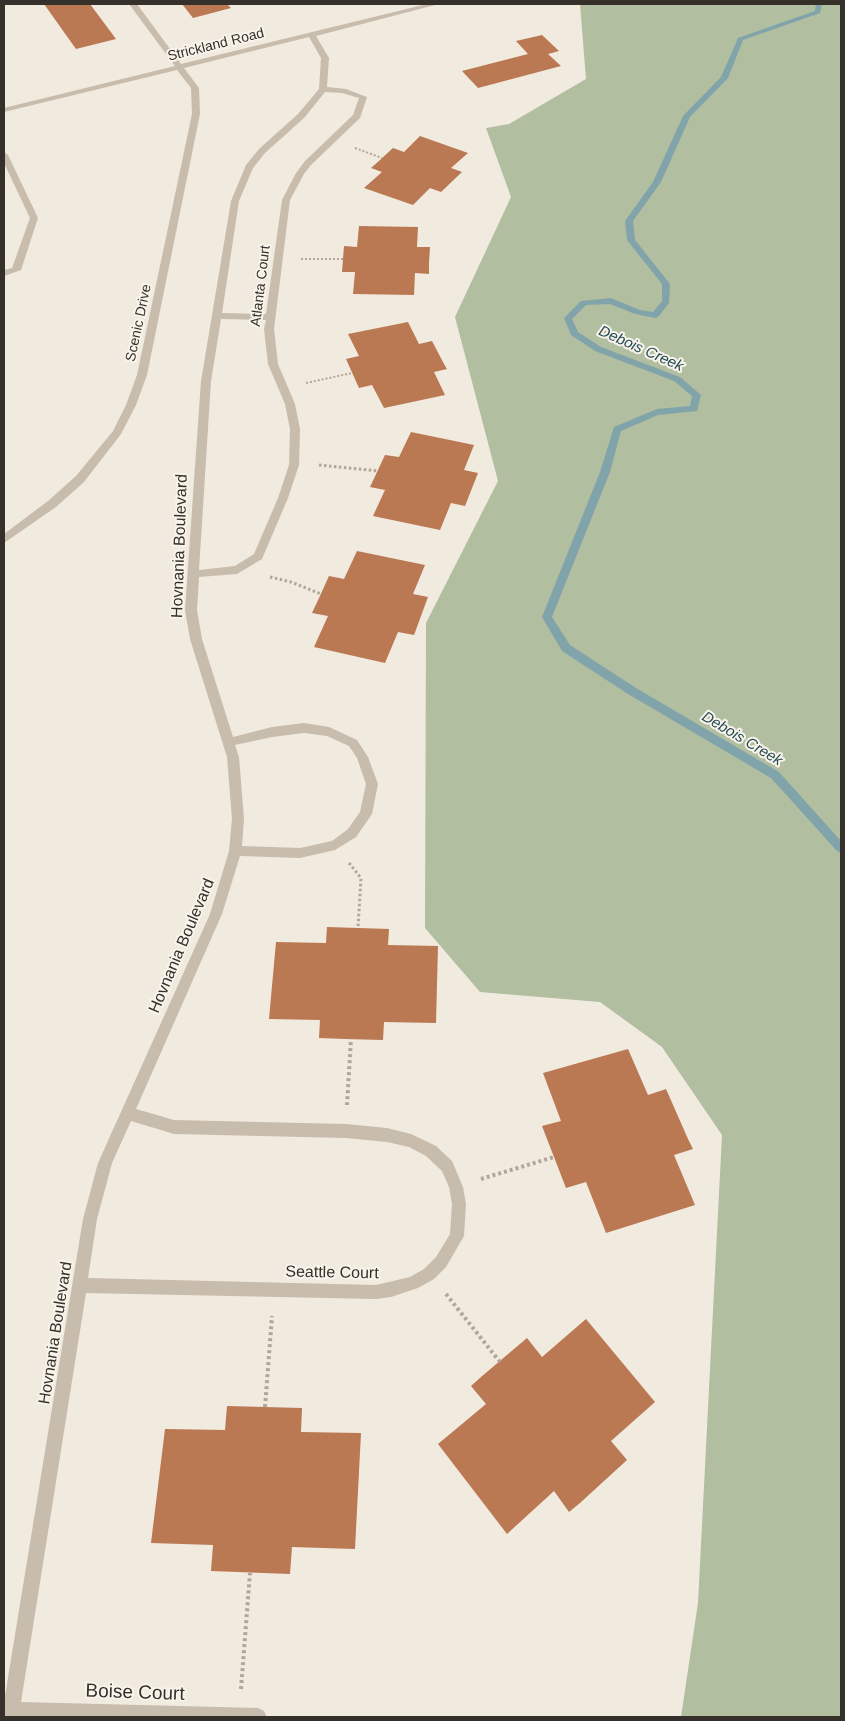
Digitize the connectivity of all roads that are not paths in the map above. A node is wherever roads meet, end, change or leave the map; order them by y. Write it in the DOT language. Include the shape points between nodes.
graph roads {
  1 [pos="133,4"];
  2 [pos="435,4"];
  3 [pos="311,34"];
  4 [pos="180,66"];
  5 [pos="323,89"];
  6 [pos="4,110"];
  7 [pos="4,156"];
  8 [pos="4,273"];
  9 [pos="215,316"];
  10 [pos="270,317"];
  11 [pos="4,539"];
  12 [pos="193,574"];
  13 [pos="230,742"];
  14 [pos="235,851"];
  15 [pos="126,1113"];
  16 [pos="80,1285"];
  17 [pos="11,1714"];
  18 [pos="238,1716"];
  19 [pos="258,1717"];
  1 -- 4 [label="street, Scenic Drive"];
  2 -- 3 [label="street, Strickland Road"];
  3 -- 4 [label="street, Strickland Road"];
  3 -- 5 [label="street" via="326,58"];
  4 -- 6 [label="street, Strickland Road"];
  4 -- 11 [label="street, Scenic Drive" via="196,88 196,114 142,375 131,405 117,432 80,479"];
  5 -- 9 [label="street, Hovnania Boulevard" via="249,168 235,200"];
  5 -- 10 [label="street, Atlanta Court" via="363,97 357,116 308,163 286,200"];
  7 -- 8 [label="street" via="34,218 16,270"];
  9 -- 10 [label="street"];
  9 -- 12 [label="street, Hovnania Boulevard" via="206,381"];
  10 -- 12 [label="street, Atlanta Court" via="273,364 290,404 295,429 294,465 258,556 237,570"];
  12 -- 13 [label="street, Hovnania Boulevard" via="191,610 196,639"];
  13 -- 14 [label="street, Hovnania Boulevard" via="237,791"];
  13 -- 14 [label="street" via="304,728 329,732 353,743 372,784 366,814 352,833 335,845 300,852"];
  14 -- 15 [label="street, Hovnania Boulevard" via="216,914"];
  15 -- 16 [label="street, Hovnania Boulevard" via="106,1163 90,1220"];
  15 -- 16 [label="street, Seattle Court" via="174,1127 346,1131 411,1141 432,1151 447,1166 456,1187 459,1221 456,1236 430,1274 392,1290"];
  16 -- 17 [label="street, Hovnania Boulevard"];
  17 -- 18 [label="street, Boise Court"];
  18 -- 19 [label="street, Boise Court"];
}
